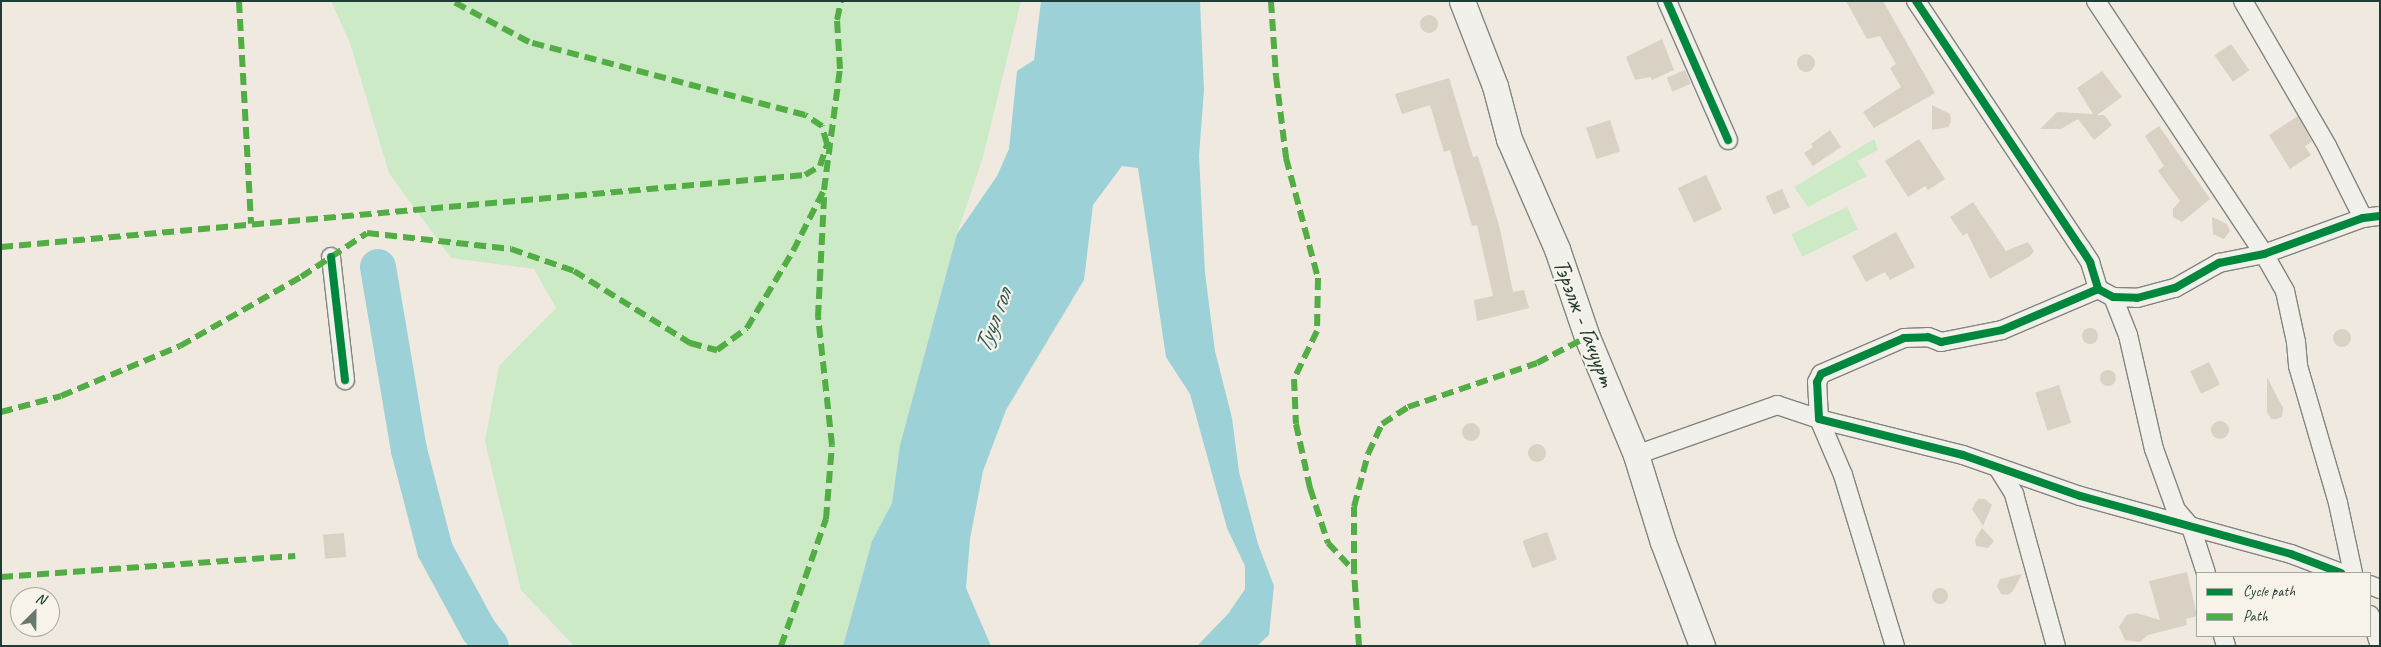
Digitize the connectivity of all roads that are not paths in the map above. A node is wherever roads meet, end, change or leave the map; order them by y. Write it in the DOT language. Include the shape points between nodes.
graph roads {
  1 [pos="1462,1"];
  2 [pos="1667,1"];
  3 [pos="1916,1"];
  4 [pos="2096,1"];
  5 [pos="2243,1"];
  6 [pos="1728,140"];
  7 [pos="2371,217"];
  8 [pos="2264,254"];
  9 [pos="331,257"];
  10 [pos="2098,289"];
  11 [pos="2114,296"];
  12 [pos="345,380"];
  13 [pos="1819,419"];
  14 [pos="1636,455"];
  15 [pos="1998,468"];
  16 [pos="2191,527"];
  17 [pos="2206,572"];
  18 [pos="2337,572"];
  19 [pos="2353,572"];
  20 [pos="2371,618"];
  21 [pos="2380,645"];
  22 [pos="1702,646"];
  23 [pos="1895,646"];
  24 [pos="2056,646"];
  1 -- 14 [label="main road, Тэрэлж - Гачуурт" via="1494,86 1509,139 1556,249 1586,337"];
  2 -- 6 [label="street"];
  3 -- 10 [label="street" via="2090,262"];
  4 -- 8 [label="street"];
  5 -- 7 [label="street"];
  7 -- 8 [label="street"];
  8 -- 11 [label="street" via="2219,262 2176,288 2137,298"];
  8 -- 19 [label="street" via="2285,292 2298,366 2338,503"];
  9 -- 12 [label="street"];
  10 -- 11 [label="street"];
  10 -- 13 [label="street" via="2002,330 1941,342 1928,337 1904,338 1852,359 1821,374 1817,382"];
  11 -- 16 [label="street" via="2128,335 2154,449 2176,510"];
  13 -- 14 [label="street" via="1777,405"];
  13 -- 15 [label="street" via="1962,454"];
  13 -- 23 [label="street" via="1843,475"];
  14 -- 22 [label="main road, Тэрэлж - Гачуурт" via="1663,542"];
  15 -- 16 [label="street" via="2080,496"];
  15 -- 24 [label="street" via="2014,494"];
  16 -- 17 [label="street"];
  16 -- 18 [label="street" via="2291,554"];
  20 -- 21 [label="street"];
}
